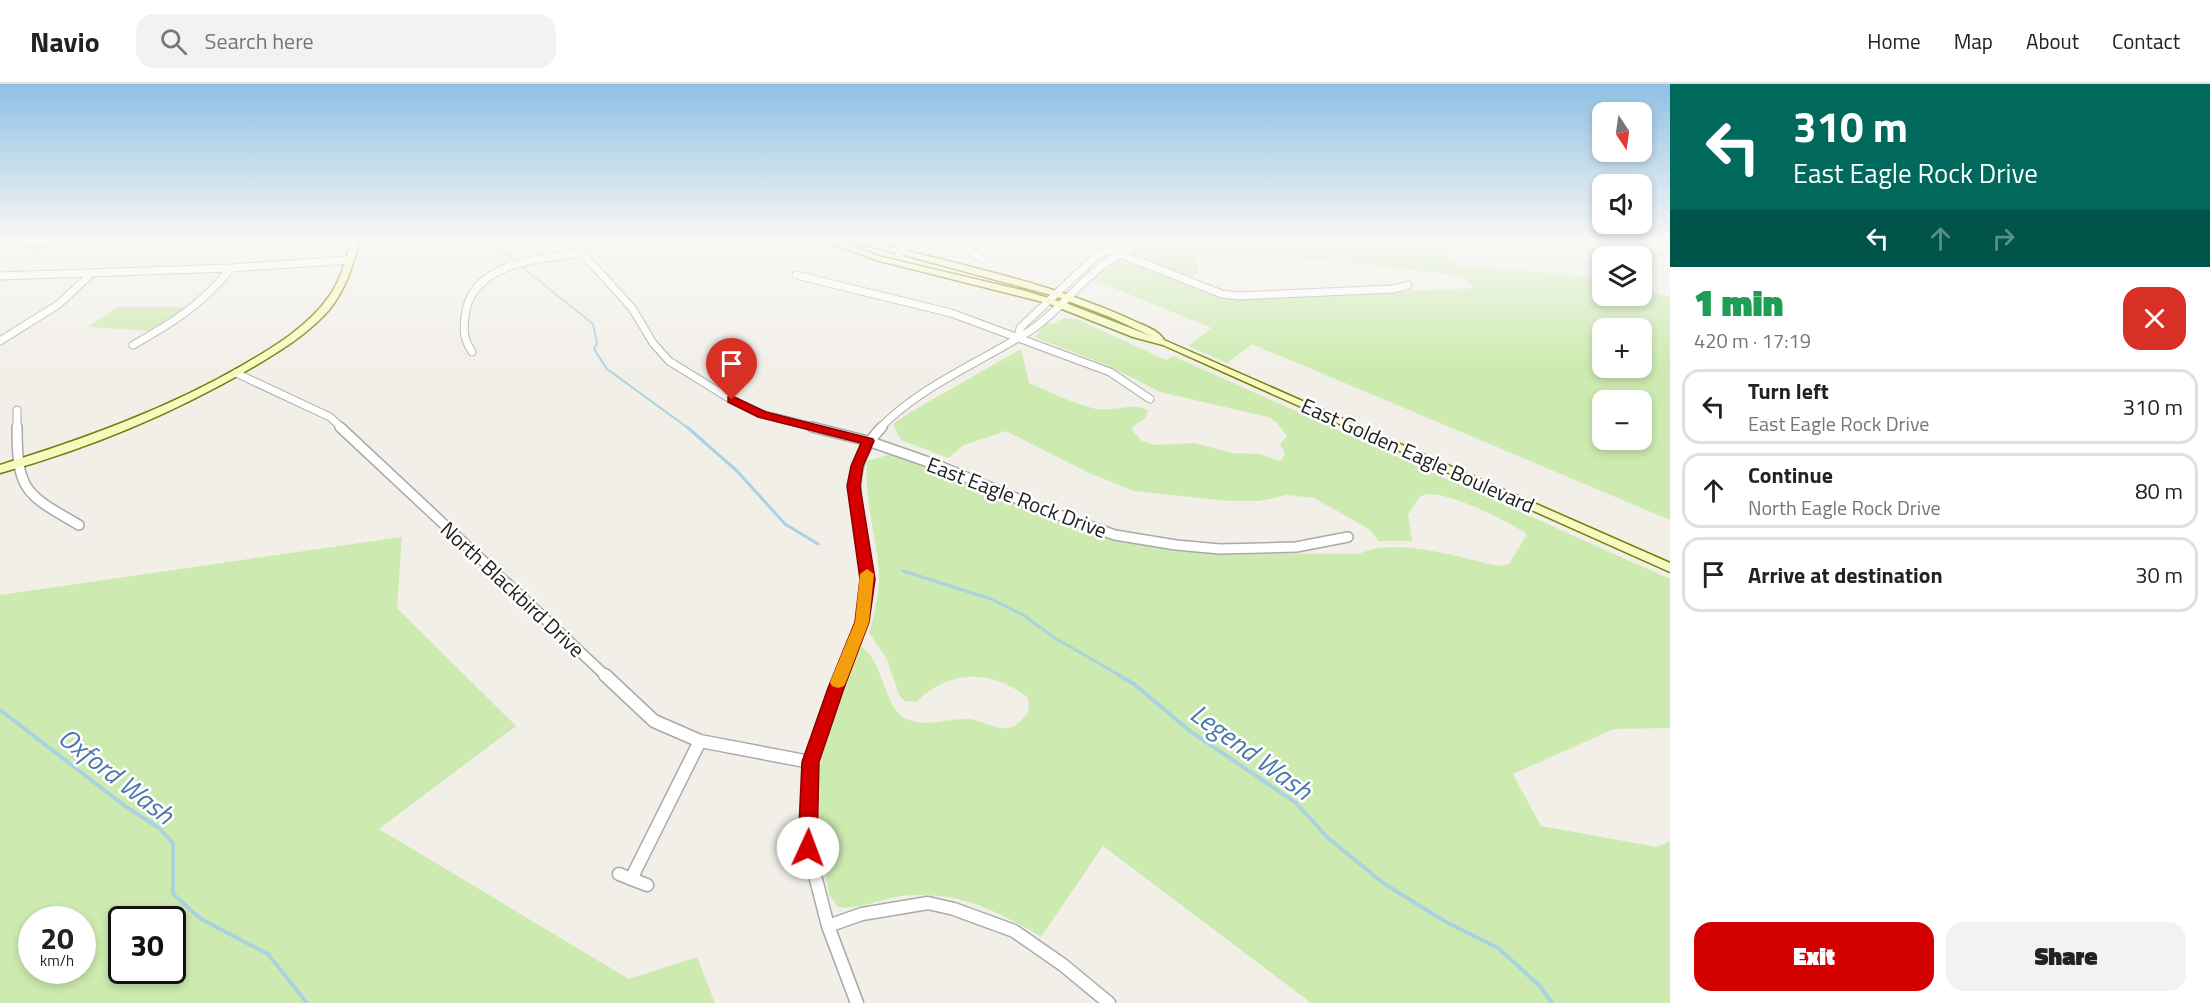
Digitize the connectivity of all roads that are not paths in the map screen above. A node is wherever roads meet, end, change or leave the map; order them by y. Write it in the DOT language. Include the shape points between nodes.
graph roads {
  1 [pos="83,282"];
  2 [pos="219,282"];
  3 [pos="342,282"];
  4 [pos="481,282"];
  5 [pos="608,282"];
  6 [pos="826,282"];
  7 [pos="989,282"];
  8 [pos="999,282"];
  9 [pos="1074,282"];
  10 [pos="1081,282"];
  11 [pos="1191,282"];
  12 [pos="1408,285"];
  13 [pos="1059,299"];
  14 [pos="1018,337"];
  15 [pos="0,341"];
  16 [pos="133,345"];
  17 [pos="472,352"];
  18 [pos="236,373"];
  19 [pos="1150,399"];
  20 [pos="17,410"];
  21 [pos="868,441"];
  22 [pos="18,463"];
  23 [pos="0,469"];
  24 [pos="79,525"];
  25 [pos="1348,537"];
  26 [pos="1670,568"];
  27 [pos="700,741"];
  28 [pos="810,762"];
  29 [pos="647,885"];
  30 [pos="828,926"];
  31 [pos="857,1003"];
  32 [pos="1109,1003"];
  1 -- 15 [label="street" via="59,304"];
  2 -- 16 [label="street" via="202,303"];
  3 -- 18 [label="street" via="322,311 285,342"];
  4 -- 17 [label="street" via="469,294 463,338"];
  5 -- 21 [label="street, East Eagle Rock Drive" via="669,361 732,400 762,414"];
  6 -- 14 [label="street" via="914,302"];
  7 -- 13 [label="street, East Golden Eagle Boulevard"];
  8 -- 13 [label="street, East Golden Eagle Boulevard"];
  9 -- 13 [label="street"];
  10 -- 13 [label="street"];
  11 -- 12 [label="street" via="1239,296 1393,290"];
  13 -- 14 [label="street" via="1033,329"];
  13 -- 26 [label="street, East Golden Eagle Boulevard" via="1154,334 1166,343"];
  14 -- 19 [label="street" via="1110,372"];
  14 -- 21 [label="street" via="896,412"];
  18 -- 22 [label="street" via="187,400 128,425"];
  18 -- 27 [label="street, North Blackbird Drive" via="330,417 654,721"];
  20 -- 22 [label="street"];
  21 -- 25 [label="street, East Eagle Rock Drive" via="1116,535 1220,549 1296,547"];
  21 -- 28 [label="street" via="857,466 854,486 867,579 862,622"];
  22 -- 23 [label="street"];
  22 -- 24 [label="street" via="24,486"];
  27 -- 28 [label="street, North Blackbird Drive"];
  27 -- 29 [label="street" via="625,877"];
  28 -- 30 [label="street" via="808,848"];
  30 -- 31 [label="street"];
  30 -- 32 [label="street" via="862,914 928,903 954,909 1014,930"];
}
